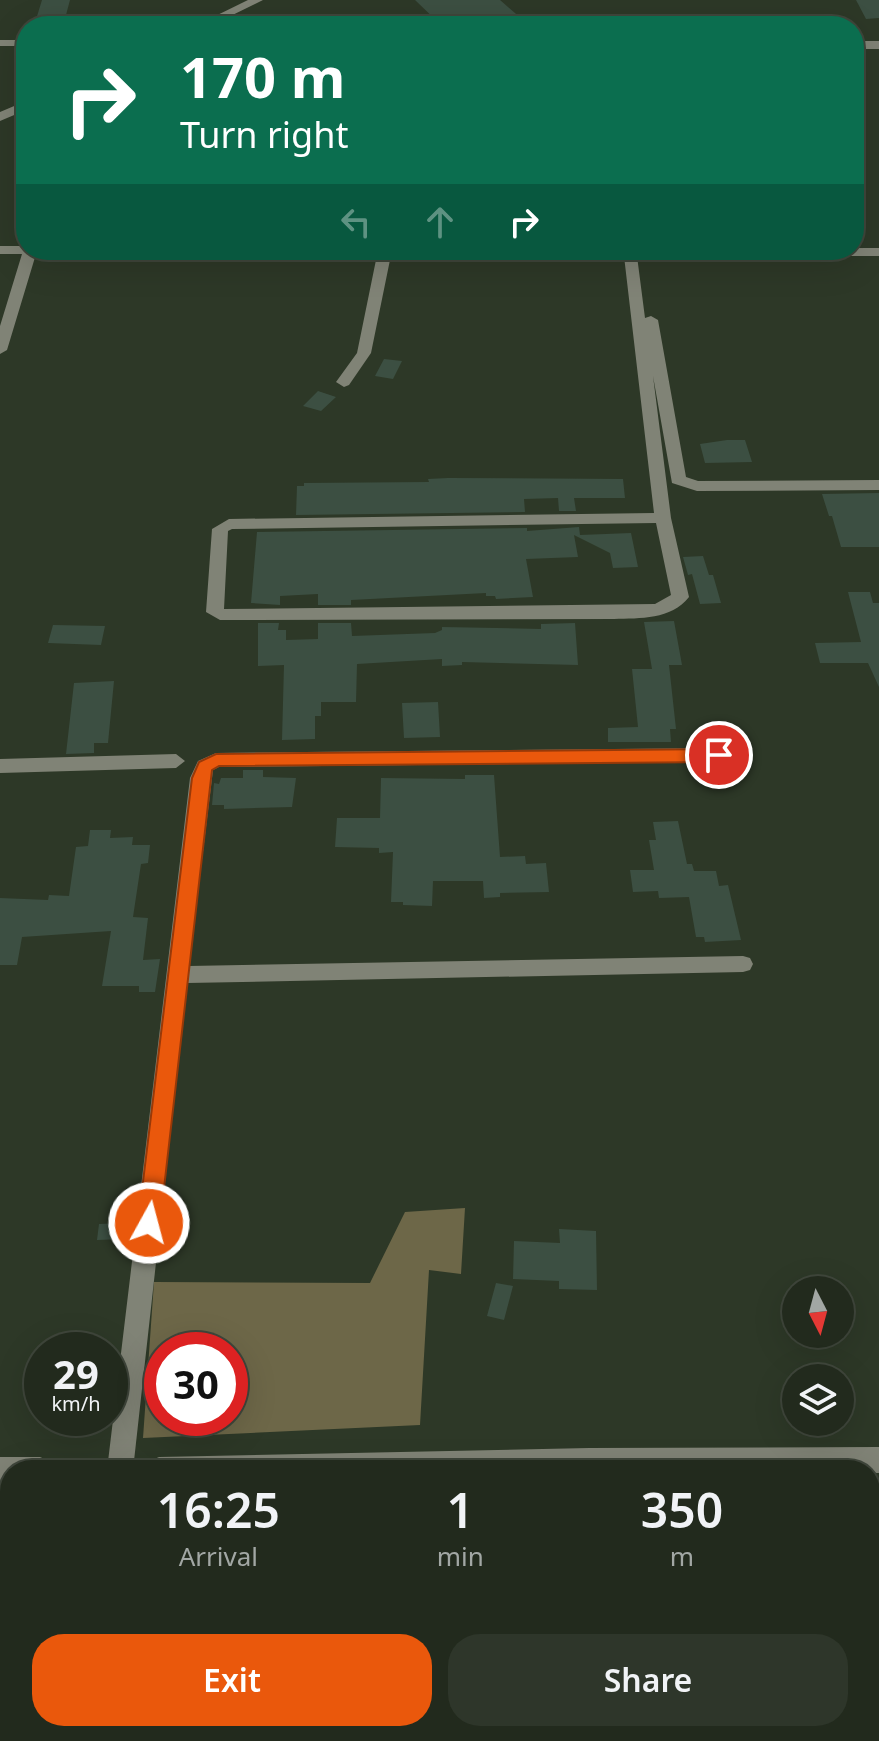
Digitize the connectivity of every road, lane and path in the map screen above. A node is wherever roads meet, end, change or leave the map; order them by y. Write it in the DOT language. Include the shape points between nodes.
graph roads {
  1 [pos="257,0"];
  2 [pos="223,16"];
  3 [pos="27,260"];
  4 [pos="383,260"];
  5 [pos="636,260"];
  6 [pos="637,260"];
  7 [pos="0,350"];
  8 [pos="344,382"];
  9 [pos="879,485"];
  10 [pos="663,518"];
  11 [pos="719,755"];
  12 [pos="176,761"];
  13 [pos="0,766"];
  14 [pos="743,964"];
  15 [pos="178,975"];
  16 [pos="121,1460"];
  1 -- 2 [label="street"];
  3 -- 7 [label="street"];
  4 -- 8 [label="street" via="364,353"];
  5 -- 10 [label="street"];
  6 -- 9 [label="street" via="678,480 697,486"];
  10 -- 10 [label="street" via="680,597 651,612 215,612 220,529 229,524"];
  11 -- 15 [label="street" via="216,760 205,766 200,778"];
  12 -- 13 [label="street"];
  14 -- 15 [label="street"];
  15 -- 16 [label="street"];
}
